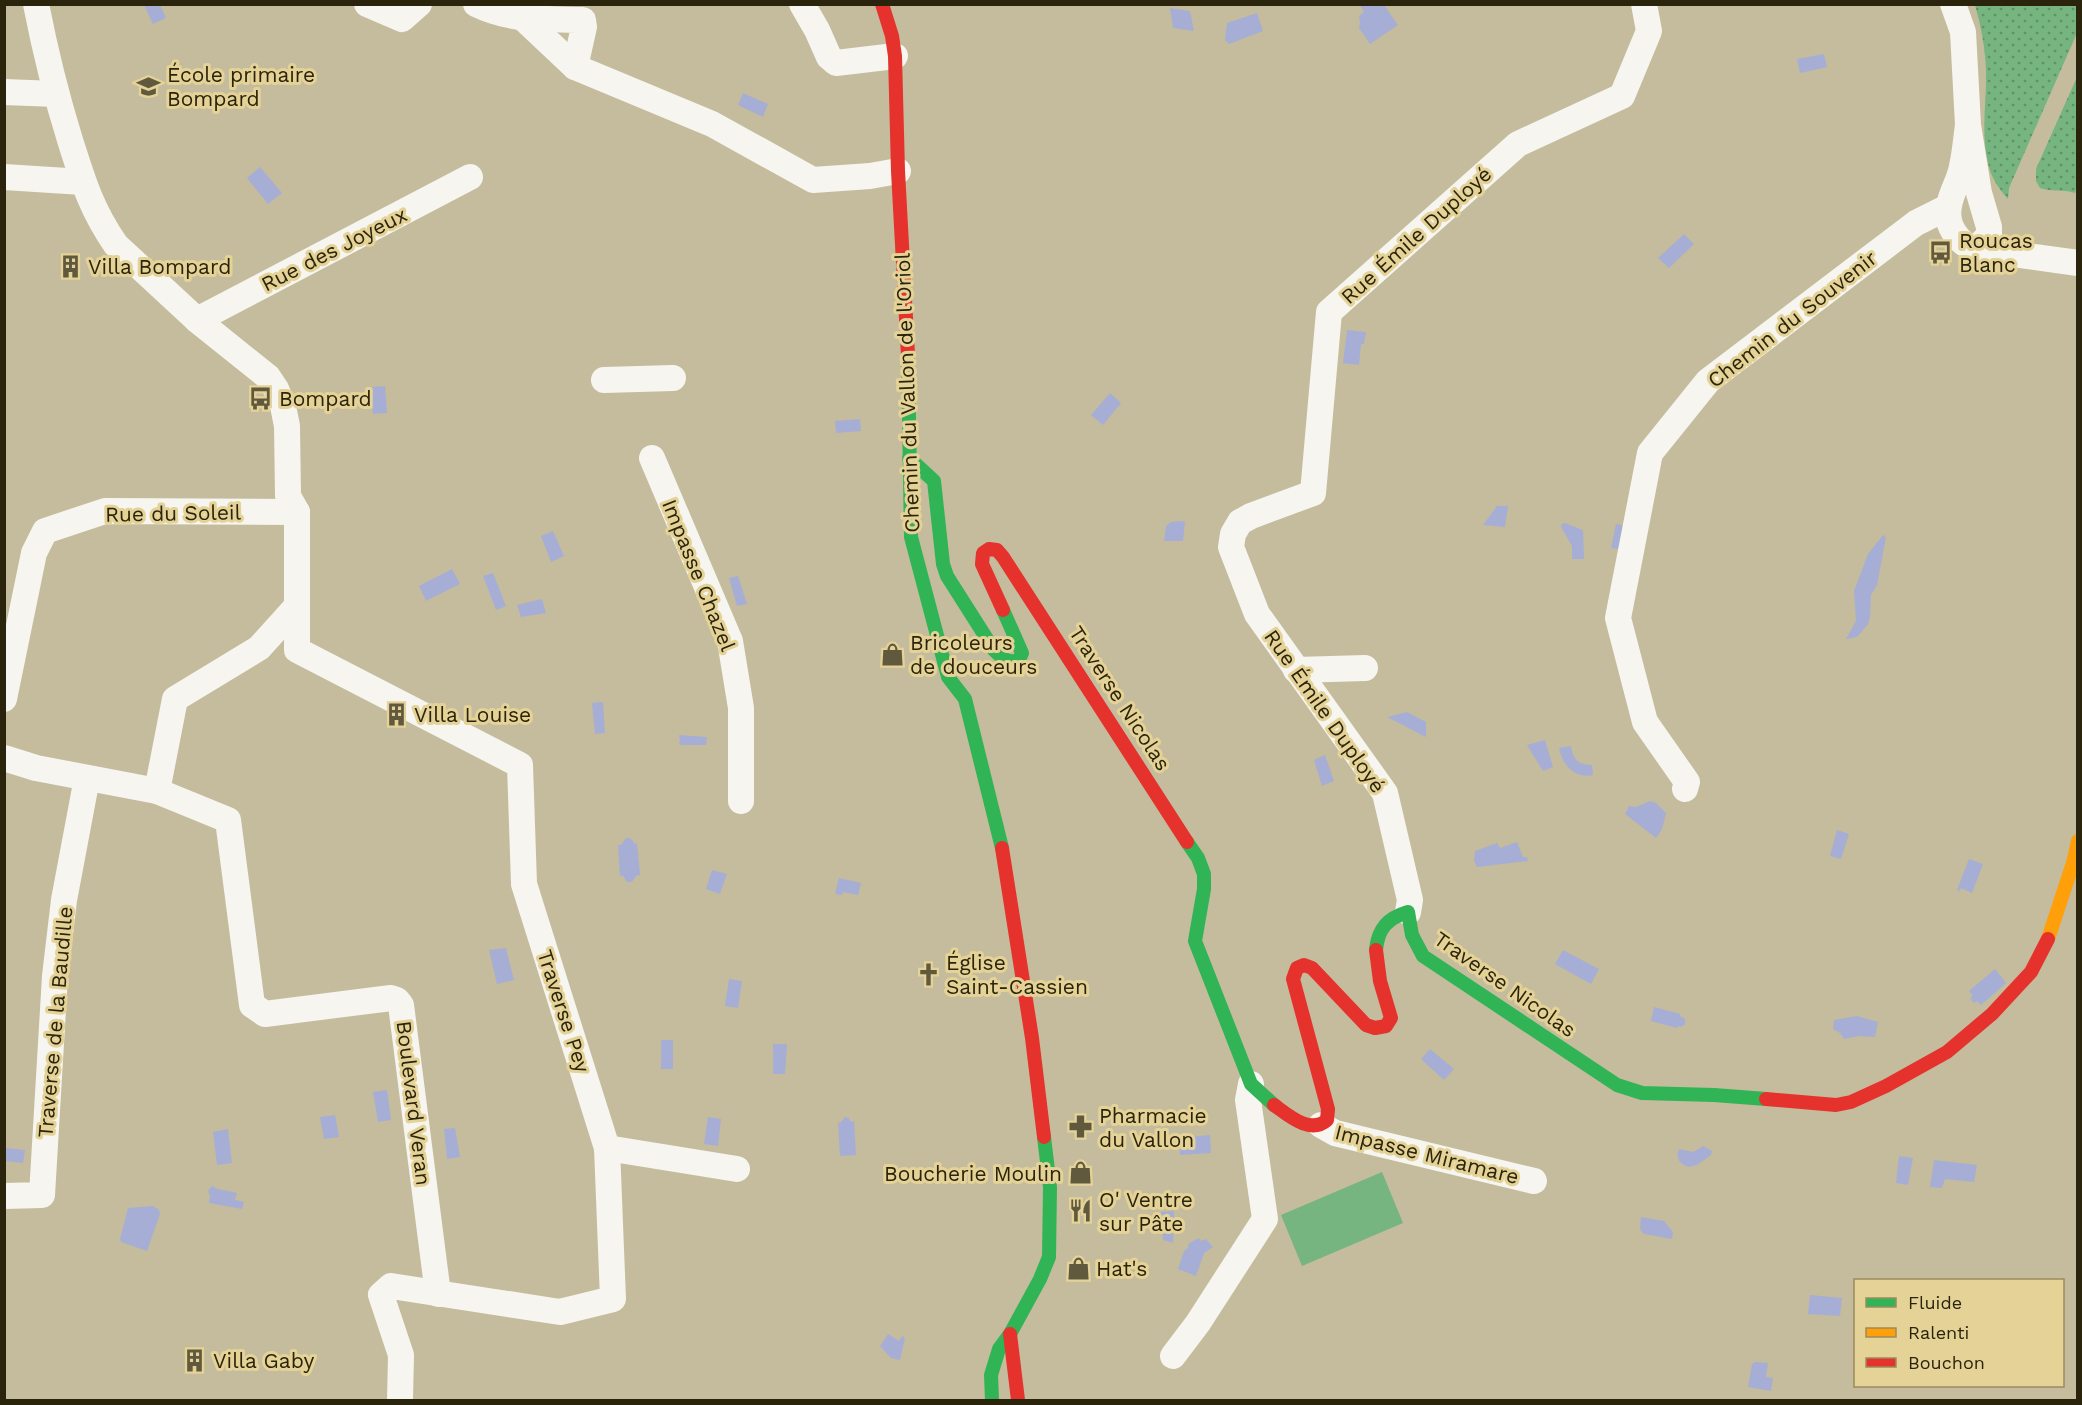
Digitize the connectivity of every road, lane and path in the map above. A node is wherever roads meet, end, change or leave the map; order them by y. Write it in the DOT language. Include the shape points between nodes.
graph roads {
  1 [pos="36,4"];
  2 [pos="367,4"];
  3 [pos="476,4"];
  4 [pos="802,4"];
  5 [pos="882,4"];
  6 [pos="1644,4"];
  7 [pos="1953,4"];
  8 [pos="411,11"];
  9 [pos="523,18"];
  10 [pos="895,56"];
  11 [pos="575,67"];
  12 [pos="4,92"];
  13 [pos="56,94"];
  14 [pos="1968,125"];
  15 [pos="898,171"];
  16 [pos="4,177"];
  17 [pos="471,177"];
  18 [pos="83,182"];
  19 [pos="1948,207"];
  20 [pos="1976,249"];
  21 [pos="2078,264"];
  22 [pos="197,320"];
  23 [pos="672,378"];
  24 [pos="604,380"];
  25 [pos="652,458"];
  26 [pos="909,458"];
  27 [pos="297,512"];
  28 [pos="297,606"];
  29 [pos="1365,668"];
  30 [pos="1296,670"];
  31 [pos="4,699"];
  32 [pos="4,758"];
  33 [pos="87,778"];
  34 [pos="1684,789"];
  35 [pos="158,791"];
  36 [pos="741,801"];
  37 [pos="2078,841"];
  38 [pos="1408,912"];
  39 [pos="1251,1084"];
  40 [pos="1321,1125"];
  41 [pos="607,1148"];
  42 [pos="737,1169"];
  43 [pos="1534,1181"];
  44 [pos="4,1196"];
  45 [pos="438,1294"];
  46 [pos="1010,1334"];
  47 [pos="1173,1356"];
  48 [pos="400,1401"];
  49 [pos="992,1401"];
  50 [pos="1018,1401"];
  1 -- 13 [label="street, Traverse Pey"];
  2 -- 8 [label="street"];
  3 -- 9 [label="street" via="496,14"];
  4 -- 10 [label="street" via="829,57 836,63"];
  5 -- 10 [label="street, Chemin du Vallon de l'Oriol"];
  6 -- 30 [label="street, Rue Émile Duployé" via="1649,31 1622,96 1518,144 1329,312 1313,493 1240,522 1231,547 1257,614"];
  7 -- 14 [label="street" via="1963,32"];
  9 -- 11 [label="street"];
  9 -- 11 [label="street" via="583,20"];
  10 -- 15 [label="street, Chemin du Vallon de l'Oriol"];
  11 -- 15 [label="street" via="712,124 813,180"];
  12 -- 13 [label="street"];
  13 -- 18 [label="street, Traverse Pey"];
  14 -- 19 [label="street" via="1962,168"];
  14 -- 20 [label="street" via="1989,227 1989,236"];
  15 -- 26 [label="street, Chemin du Vallon de l'Oriol" via="908,353"];
  16 -- 18 [label="street"];
  17 -- 22 [label="street, Rue des Joyeux"];
  18 -- 22 [label="street, Traverse Pey" via="91,205 116,245"];
  19 -- 20 [label="street" via="1950,223 1958,238"];
  19 -- 34 [label="street, Chemin du Souvenir" via="1916,223 1708,381 1650,453 1618,618 1645,722 1687,782"];
  20 -- 21 [label="street"];
  22 -- 27 [label="street, Traverse Pey" via="268,377 276,388 287,426 288,495"];
  23 -- 24 [label="street"];
  25 -- 36 [label="street, Impasse Chazel" via="730,640 741,708"];
  26 -- 39 [label="street, Traverse Nicolas" via="934,481 947,576 994,650 1013,662 1022,653 982,564 983,554 989,549 1003,556 1198,858 1204,889 1195,941"];
  26 -- 46 [label="street, Chemin du Vallon de l'Oriol" via="911,537 948,677 965,699 1004,857 1047,1154 1048,1257 1040,1280"];
  27 -- 28 [label="street, Traverse Pey"];
  27 -- 31 [label="street, Rue du Soleil" via="105,511 45,531 34,553"];
  28 -- 35 [label="street" via="259,648 175,699"];
  28 -- 41 [label="street, Traverse Pey" via="297,650 520,765 524,884"];
  29 -- 30 [label="street"];
  30 -- 38 [label="street, Rue Émile Duployé" via="1385,793 1410,900"];
  32 -- 33 [label="street"];
  33 -- 35 [label="street"];
  33 -- 44 [label="street, Traverse de la Baudille" via="64,900 55,976 42,1195"];
  35 -- 45 [label="street, Boulevard Veran" via="228,820 252,1005 265,1014 391,998 401,1005"];
  37 -- 38 [label="street, Traverse Nicolas" via="2048,940 2031,972 1992,1014 1947,1052 1886,1086 1836,1105 1642,1093 1617,1085 1423,956 1414,945"];
  38 -- 40 [label="street" via="1385,924 1375,947 1391,1018 1386,1026 1366,1025 1312,968 1297,968 1293,979 1328,1109 1327,1120"];
  39 -- 40 [label="street, Traverse Nicolas" via="1301,1122"];
  39 -- 47 [label="street" via="1248,1100 1265,1220"];
  40 -- 43 [label="street, Impasse Miramare" via="1335,1133"];
  41 -- 42 [label="street"];
  41 -- 45 [label="street, Traverse Pey" via="613,1299 560,1312"];
  45 -- 48 [label="street, Traverse Pey" via="392,1286 381,1295 401,1355"];
  46 -- 49 [label="street, Chemin du Vallon de l'Oriol" via="999,1349 991,1375"];
  46 -- 50 [label="street"];
}
